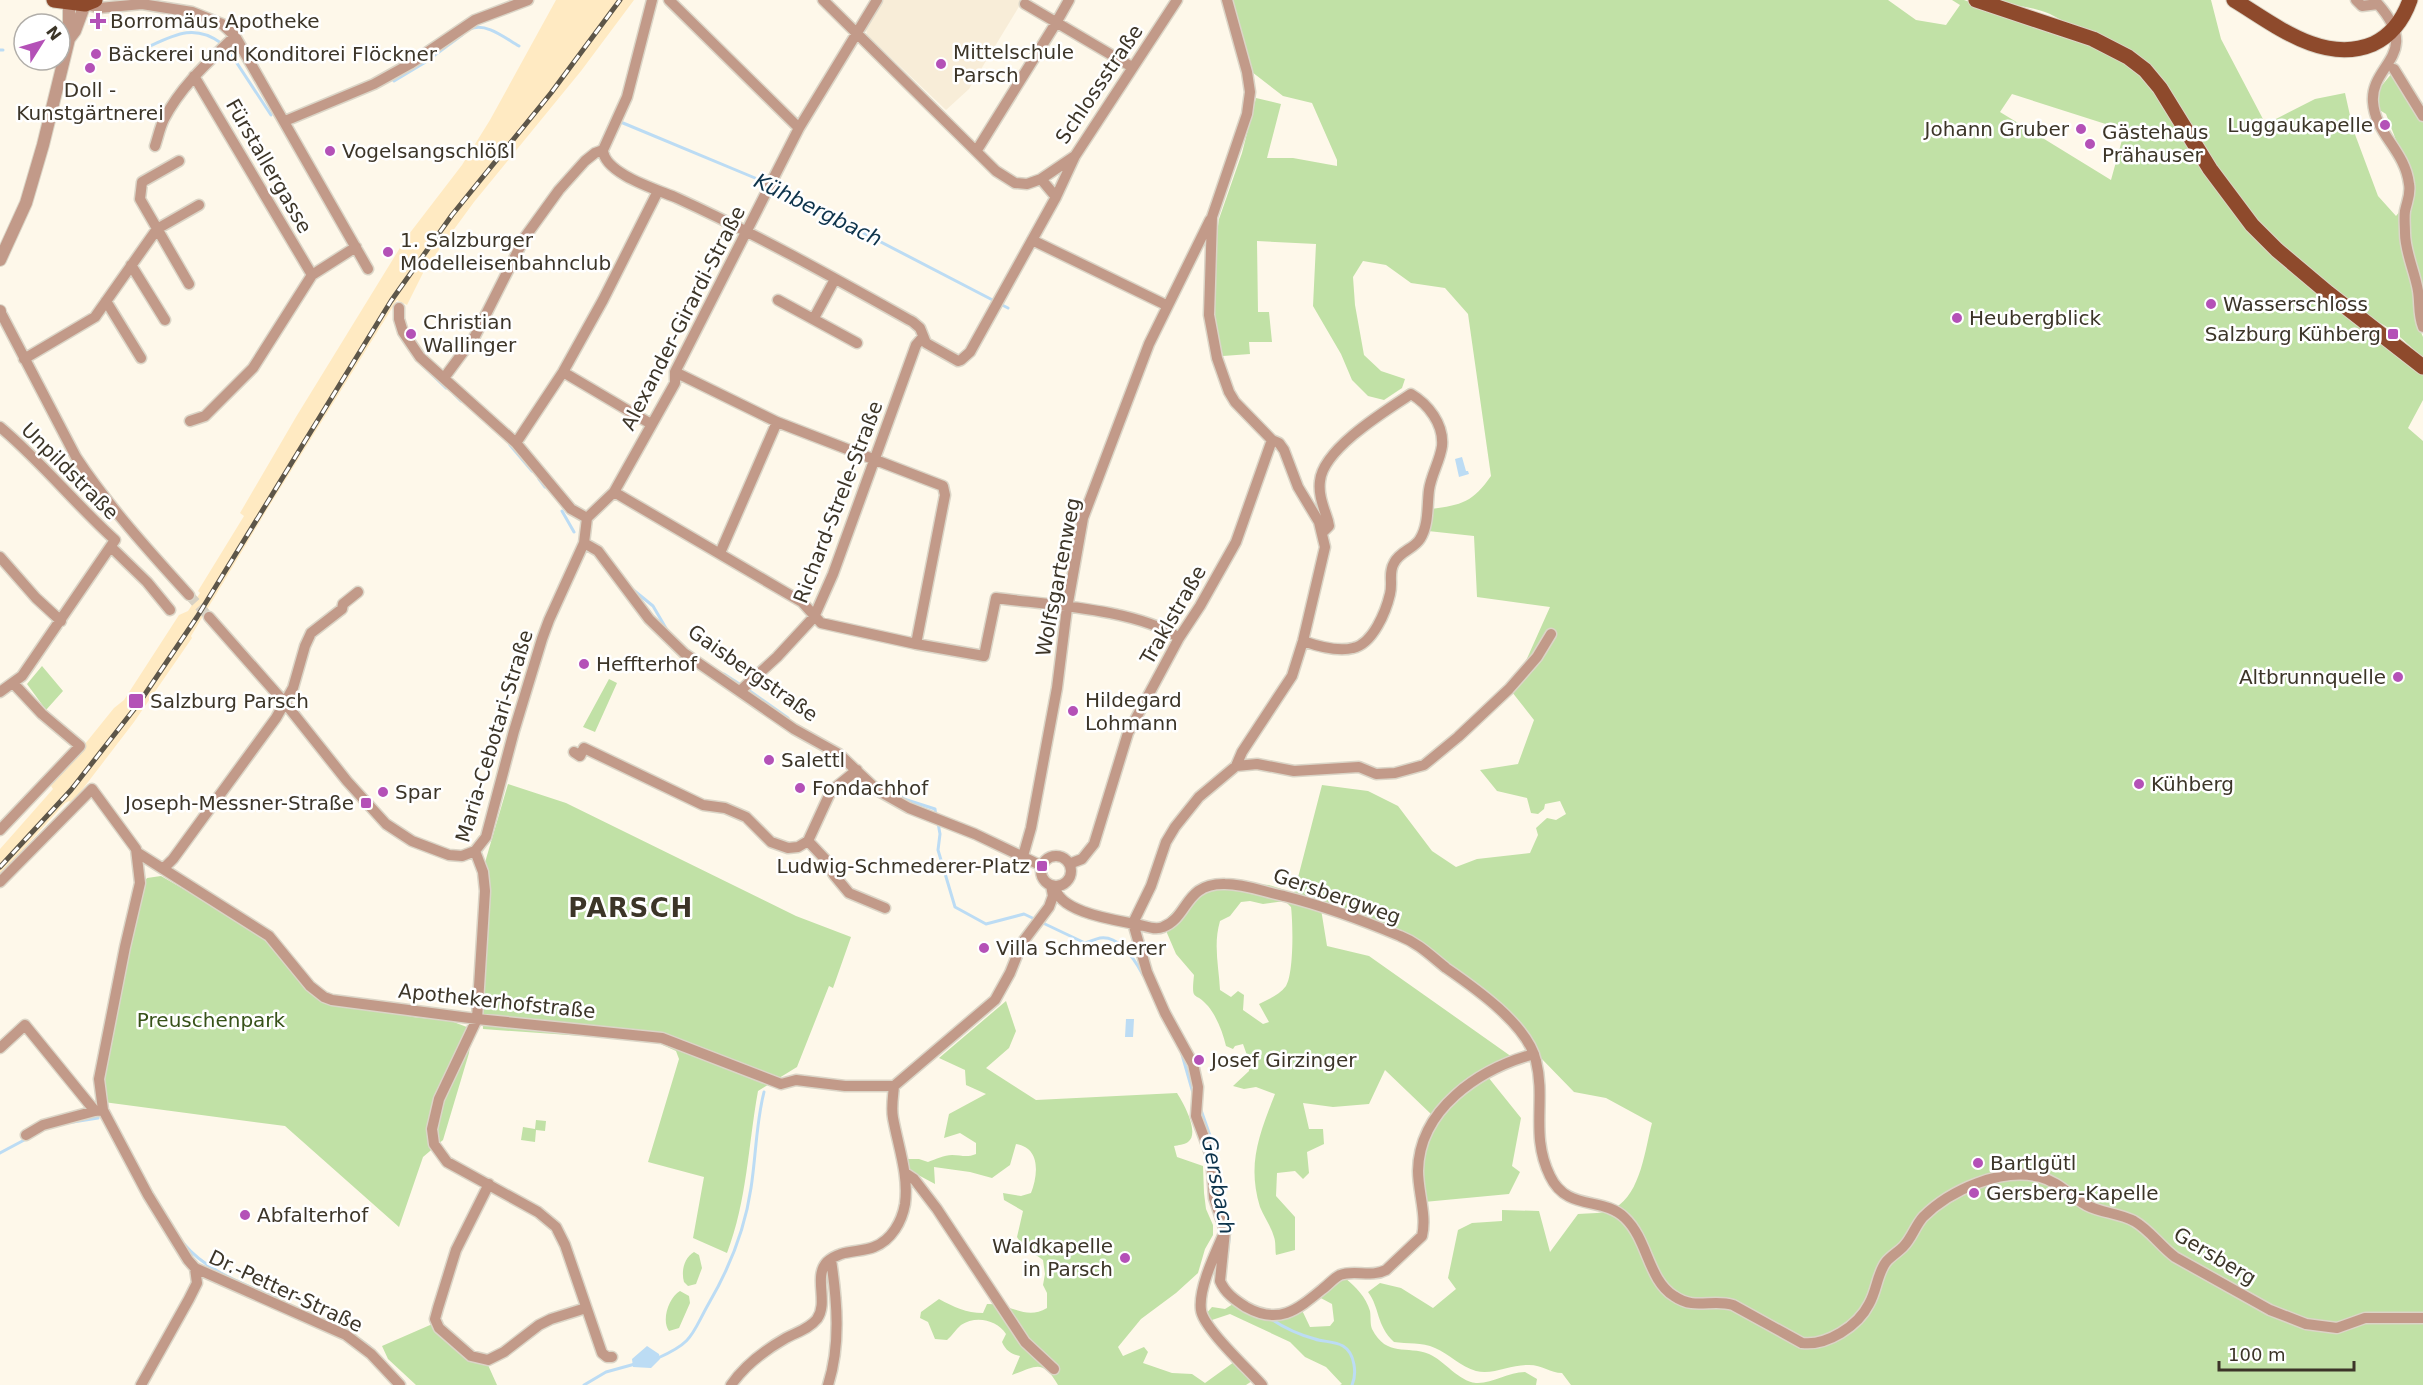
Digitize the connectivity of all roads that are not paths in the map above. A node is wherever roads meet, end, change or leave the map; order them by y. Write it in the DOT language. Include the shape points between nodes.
graph roads {
  1 [pos="528,0"];
  2 [pos="652,0"];
  3 [pos="669,0"];
  4 [pos="823,0"];
  5 [pos="877,0"];
  6 [pos="1069,0"];
  7 [pos="1177,0"];
  8 [pos="1227,0"];
  9 [pos="1976,0"];
  10 [pos="2234,0"];
  11 [pos="2356,0"];
  12 [pos="2410,0"];
  13 [pos="75,1"];
  14 [pos="139,2"];
  15 [pos="1025,4"];
  16 [pos="2400,22"];
  17 [pos="1056,24"];
  18 [pos="855,33"];
  19 [pos="235,36"];
  20 [pos="2408,36"];
  21 [pos="2407,52"];
  22 [pos="1132,67"];
  23 [pos="2394,69"];
  24 [pos="194,76"];
  25 [pos="2423,116"];
  26 [pos="285,121"];
  27 [pos="800,128"];
  28 [pos="155,146"];
  29 [pos="603,150"];
  30 [pos="977,150"];
  31 [pos="1075,156"];
  32 [pos="179,161"];
  33 [pos="1041,179"];
  34 [pos="658,191"];
  35 [pos="1056,197"];
  36 [pos="199,205"];
  37 [pos="1212,217"];
  38 [pos="157,229"];
  39 [pos="748,231"];
  40 [pos="1032,240"];
  41 [pos="356,248"];
  42 [pos="0,260"];
  43 [pos="131,265"];
  44 [pos="368,268"];
  45 [pos="312,275"];
  46 [pos="836,279"];
  47 [pos="189,284"];
  48 [pos="778,300"];
  49 [pos="106,301"];
  50 [pos="1166,305"];
  51 [pos="399,308"];
  52 [pos="1,314"];
  53 [pos="814,318"];
  54 [pos="165,320"];
  55 [pos="2421,323"];
  56 [pos="923,337"];
  57 [pos="857,343"];
  58 [pos="141,358"];
  59 [pos="24,359"];
  60 [pos="2423,367"];
  61 [pos="563,372"];
  62 [pos="675,372"];
  63 [pos="444,378"];
  64 [pos="190,421"];
  65 [pos="777,422"];
  66 [pos="651,424"];
  67 [pos="0,427"];
  68 [pos="1272,440"];
  69 [pos="516,443"];
  70 [pos="874,459"];
  71 [pos="615,492"];
  72 [pos="587,518"];
  73 [pos="1322,533"];
  74 [pos="584,543"];
  75 [pos="113,544"];
  76 [pos="720,553"];
  77 [pos="0,557"];
  78 [pos="358,592"];
  79 [pos="189,595"];
  80 [pos="1067,608"];
  81 [pos="170,610"];
  82 [pos="209,617"];
  83 [pos="814,617"];
  84 [pos="61,621"];
  85 [pos="1551,634"];
  86 [pos="1179,638"];
  87 [pos="1304,641"];
  88 [pos="916,644"];
  89 [pos="13,683"];
  90 [pos="744,688"];
  91 [pos="0,692"];
  92 [pos="285,703"];
  93 [pos="574,752"];
  94 [pos="1236,766"];
  95 [pos="857,770"];
  96 [pos="0,830"];
  97 [pos="808,841"];
  98 [pos="475,851"];
  99 [pos="138,854"];
  100 [pos="1023,856"];
  101 [pos="1069,864"];
  102 [pos="1042,866"];
  103 [pos="163,869"];
  104 [pos="0,882"];
  105 [pos="140,883"];
  106 [pos="1053,885"];
  107 [pos="885,908"];
  108 [pos="1133,923"];
  109 [pos="477,1019"];
  110 [pos="0,1048"];
  111 [pos="1534,1054"];
  112 [pos="894,1086"];
  113 [pos="99,1110"];
  114 [pos="26,1135"];
  115 [pos="905,1173"];
  116 [pos="489,1185"];
  117 [pos="1225,1231"];
  118 [pos="831,1260"];
  119 [pos="195,1268"];
  120 [pos="586,1308"];
  121 [pos="2423,1318"];
  122 [pos="1760,1319"];
  123 [pos="612,1357"];
  124 [pos="1054,1369"];
  125 [pos="1257,1383"];
  126 [pos="141,1385"];
  127 [pos="400,1385"];
  128 [pos="731,1385"];
  129 [pos="828,1385"];
  1 -- 26 [label="street" via="475,20 374,84"];
  2 -- 29 [label="street" via="627,97"];
  3 -- 27 [label="street"];
  4 -- 18 [label="street"];
  5 -- 18 [label="street, Alexander-Girardi-Straße"];
  6 -- 17 [label="street"];
  7 -- 22 [label="street, Schlossstraße"];
  8 -- 37 [label="street" via="1250,92 1247,114"];
  9 -- 60 [label="main road" via="2093,39 2145,70 2252,225 2328,293"];
  10 -- 16 [label="main road" via="2324,49 2362,48 2379,41"];
  11 -- 16 [label="street" via="2362,6 2379,4"];
  12 -- 16 [label="main road"];
  13 -- 14 [label="street" via="99,8"];
  13 -- 42 [label="street" via="33,183"];
  14 -- 19 [label="street" via="192,12 222,24"];
  15 -- 17 [label="street, Schlossstraße"];
  16 -- 20 [label="street"];
  17 -- 22 [label="street, Schlossstraße"];
  17 -- 30 [label="street"];
  18 -- 27 [label="street, Alexander-Girardi-Straße"];
  18 -- 30 [label="street"];
  19 -- 24 [label="street"];
  19 -- 26 [label="street"];
  21 -- 23 [label="street"];
  22 -- 31 [label="street, Schlossstraße"];
  23 -- 25 [label="street"];
  23 -- 55 [label="street" via="2376,85 2372,100 2375,116 2397,149 2409,185 2405,237 2419,293"];
  24 -- 28 [label="street" via="163,121"];
  24 -- 45 [label="street, Fürstallergasse"];
  26 -- 41 [label="street"];
  27 -- 39 [label="street, Alexander-Girardi-Straße"];
  29 -- 34 [label="street" via="615,168"];
  29 -- 63 [label="street" via="585,161 525,237 475,336"];
  30 -- 33 [label="street" via="996,171 1016,183"];
  31 -- 33 [label="street, Schlossstraße"];
  31 -- 35 [label="street"];
  32 -- 38 [label="street" via="142,182 140,199"];
  33 -- 35 [label="street"];
  34 -- 39 [label="street"];
  34 -- 61 [label="street"];
  35 -- 40 [label="street"];
  36 -- 38 [label="street"];
  37 -- 50 [label="street, Wolfsgartenweg"];
  37 -- 68 [label="street" via="1209,315 1217,358 1235,402"];
  38 -- 43 [label="street"];
  38 -- 47 [label="street"];
  39 -- 46 [label="street"];
  39 -- 62 [label="street, Alexander-Girardi-Straße"];
  40 -- 50 [label="street"];
  40 -- 56 [label="street" via="970,351 961,360 926,343"];
  41 -- 44 [label="street"];
  41 -- 45 [label="street"];
  43 -- 49 [label="street"];
  43 -- 54 [label="street"];
  45 -- 64 [label="street" via="253,368 205,416"];
  46 -- 53 [label="street"];
  46 -- 56 [label="street" via="913,322"];
  48 -- 53 [label="street"];
  49 -- 58 [label="street"];
  49 -- 59 [label="street" via="95,316"];
  50 -- 80 [label="street, Wolfsgartenweg" via="1083,518"];
  51 -- 63 [label="street" via="403,332 412,348"];
  52 -- 59 [label="street"];
  53 -- 57 [label="street"];
  56 -- 70 [label="street, Richard-Strele-Straße" via="916,345"];
  59 -- 79 [label="street" via="76,458 134,534"];
  61 -- 66 [label="street"];
  61 -- 69 [label="street"];
  62 -- 65 [label="street"];
  62 -- 66 [label="street, Alexander-Girardi-Straße" via="675,383"];
  63 -- 69 [label="street"];
  65 -- 70 [label="street"];
  65 -- 76 [label="street"];
  66 -- 71 [label="street, Alexander-Girardi-Straße"];
  67 -- 75 [label="street, Unpildstraße"];
  68 -- 73 [label="street" via="1284,450"];
  68 -- 86 [label="street, Traklstraße" via="1236,542"];
  69 -- 72 [label="street" via="571,510"];
  70 -- 83 [label="street, Richard-Strele-Straße"];
  70 -- 88 [label="street" via="943,486 945,495"];
  71 -- 72 [label="street, Alexander-Girardi-Straße"];
  71 -- 76 [label="street"];
  72 -- 74 [label="street"];
  73 -- 87 [label="street" via="1325,547"];
  73 -- 87 [label="street" via="1329,526 1319,490 1320,478 1330,457 1377,415 1411,394 1419,399 1435,418 1442,445 1419,542 1394,562 1390,570 1391,592 1369,638 1354,648"];
  74 -- 90 [label="street, Gaisbergstraße" via="598,551 627,592 670,640 699,664"];
  74 -- 98 [label="street, Maria-Cebotari-Straße" via="549,620 486,837"];
  75 -- 81 [label="street, Unpildstraße"];
  75 -- 84 [label="street"];
  76 -- 83 [label="street" via="802,602"];
  77 -- 84 [label="street"];
  78 -- 92 [label="street" via="311,633"];
  80 -- 86 [label="street" via="1149,622"];
  80 -- 88 [label="street" via="996,598 984,656"];
  80 -- 100 [label="street, Wolfsgartenweg" via="1055,698"];
  82 -- 92 [label="street"];
  83 -- 88 [label="street" via="820,623"];
  83 -- 90 [label="street, Richard-Strele-Straße"];
  84 -- 89 [label="street"];
  85 -- 94 [label="street" via="1509,689 1424,765 1386,774 1359,767 1294,771 1257,764"];
  86 -- 101 [label="street, Traklstraße" via="1128,733 1094,844 1082,859"];
  87 -- 94 [label="street" via="1292,676"];
  89 -- 91 [label="street"];
  89 -- 96 [label="street" via="80,746"];
  90 -- 95 [label="street, Gaisbergstraße" via="794,729 839,754"];
  92 -- 98 [label="street" via="392,829 412,842 449,855"];
  92 -- 103 [label="street"];
  93 -- 97 [label="street" via="580,756 584,748 702,805 733,811 780,847 798,847"];
  94 -- 108 [label="street" via="1199,797 1175,827"];
  95 -- 97 [label="street" via="831,791"];
  95 -- 100 [label="street, Gaisbergstraße" via="890,799"];
  97 -- 107 [label="street" via="849,893"];
  98 -- 109 [label="street, Maria-Cebotari-Straße" via="485,891"];
  99 -- 103 [label="street, Apothekerhofstraße"];
  99 -- 104 [label="street" via="92,789"];
  99 -- 105 [label="street, Dr.-Petter-Straße"];
  100 -- 102 [label="street, Gaisbergstraße"];
  101 -- 102 [label="street" via="1057,856 1048,858"];
  101 -- 106 [label="street" via="1069,877 1064,884"];
  102 -- 106 [label="street" via="1041,875"];
  103 -- 105 [label="street" via="153,871"];
  103 -- 109 [label="street, Apothekerhofstraße" via="269,936 310,986 324,997"];
  105 -- 113 [label="street, Dr.-Petter-Straße" via="99,1079"];
  106 -- 108 [label="street" via="1062,900 1087,913"];
  106 -- 112 [label="street" via="1045,914 1022,943 995,1000"];
  108 -- 111 [label="street, Gersbergweg" via="1161,928 1197,892 1214,884 1243,885 1311,902 1418,946 1502,1011"];
  108 -- 117 [label="street" via="1162,1006 1192,1060 1198,1083 1196,1116 1212,1160 1214,1198"];
  109 -- 112 [label="street, Apothekerhofstraße" via="662,1038 781,1084 796,1080"];
  109 -- 116 [label="street, Maria-Cebotari-Straße" via="443,1087 432,1136 447,1162"];
  110 -- 113 [label="street" via="25,1025"];
  111 -- 117 [label="street" via="1497,1068 1445,1104 1433,1118 1419,1152 1423,1230 1417,1241 1380,1273 1343,1274 1293,1309 1272,1317 1259,1314 1228,1294 1220,1281"];
  111 -- 122 [label="street, Gersbergweg" via="1539,1085 1539,1149 1554,1183 1571,1198 1611,1208 1624,1216 1646,1248 1659,1281 1674,1297 1690,1304 1724,1302"];
  112 -- 115 [label="street" via="892,1116"];
  113 -- 114 [label="street" via="43,1125"];
  113 -- 119 [label="street, Dr.-Petter-Straße"];
  115 -- 118 [label="street" via="905,1203 894,1231 873,1247 852,1250"];
  115 -- 124 [label="street" via="937,1209 1025,1342"];
  116 -- 120 [label="street, Maria-Cebotari-Straße" via="538,1212 556,1227"];
  116 -- 120 [label="street" via="456,1250 435,1319 439,1328 471,1356 488,1360 539,1325"];
  117 -- 125 [label="street" via="1204,1282 1202,1318"];
  118 -- 128 [label="street" via="821,1276 822,1305 818,1318 805,1330 765,1352"];
  118 -- 129 [label="street" via="836,1322"];
  119 -- 126 [label="street" via="197,1283"];
  119 -- 127 [label="street, Dr.-Petter-Straße" via="346,1335 371,1354"];
  120 -- 123 [label="street, Maria-Cebotari-Straße" via="602,1353"];
  121 -- 122 [label="street, Gersberg" via="2365,1318 2337,1328 2289,1318 2175,1257 2134,1221 2089,1206 2042,1177 2011,1175 1970,1187 1924,1216 1903,1247 1882,1268 1865,1310 1836,1335 1821,1342 1802,1343"];
}
